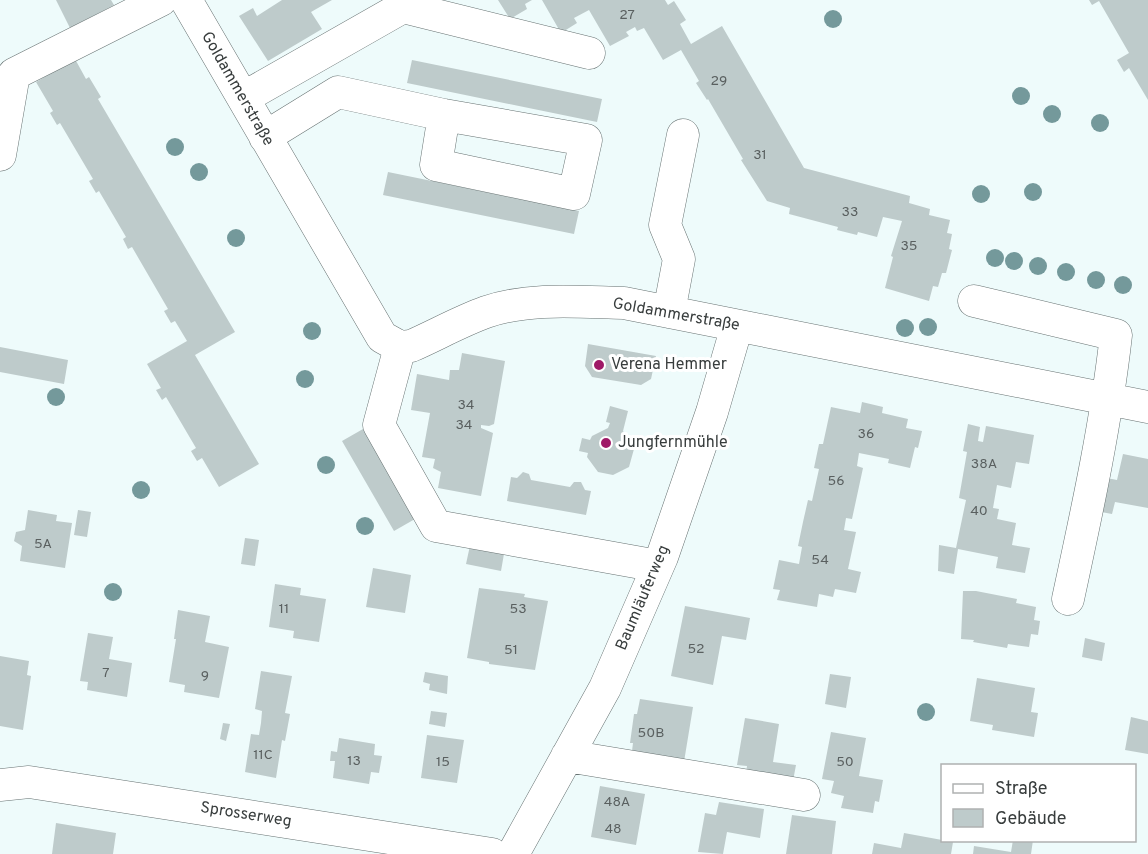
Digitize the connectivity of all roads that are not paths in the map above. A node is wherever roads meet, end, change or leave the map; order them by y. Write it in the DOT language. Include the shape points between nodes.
graph roads {
  1 [pos="181,1"];
  2 [pos="589,53"];
  3 [pos="243,98"];
  4 [pos="4,99"];
  5 [pos="444,115"];
  6 [pos="683,135"];
  7 [pos="266,137"];
  8 [pos="0,154"];
  9 [pos="974,301"];
  10 [pos="669,312"];
  11 [pos="737,326"];
  12 [pos="400,347"];
  13 [pos="1107,399"];
  14 [pos="1148,407"];
  15 [pos="658,567"];
  16 [pos="1068,599"];
  17 [pos="567,756"];
  18 [pos="0,785"];
  19 [pos="804,795"];
  20 [pos="492,854"];
  21 [pos="513,854"];
  1 -- 3 [label="street, Goldammerstraße"];
  1 -- 4 [label="street" via="14,74"];
  2 -- 3 [label="street" via="404,7"];
  3 -- 7 [label="street, Goldammerstraße"];
  4 -- 8 [label="street"];
  5 -- 7 [label="street" via="338,92"];
  6 -- 10 [label="street" via="665,225 679,259"];
  7 -- 12 [label="street, Goldammerstraße" via="382,337"];
  9 -- 13 [label="street" via="1116,334"];
  10 -- 11 [label="street, Goldammerstraße"];
  10 -- 12 [label="street, Goldammerstraße" via="624,303 513,306 487,312 411,346"];
  11 -- 13 [label="street, Goldammerstraße"];
  11 -- 15 [label="street, Baumläuferweg" via="712,412"];
  12 -- 15 [label="street" via="379,425 436,526"];
  13 -- 14 [label="street, Goldammerstraße"];
  13 -- 16 [label="street"];
  15 -- 17 [label="street, Baumläuferweg" via="605,687"];
  17 -- 19 [label="street"];
  17 -- 21 [label="street, Baumläuferweg"];
  18 -- 20 [label="street, Sprosserweg" via="39,783"];
}
